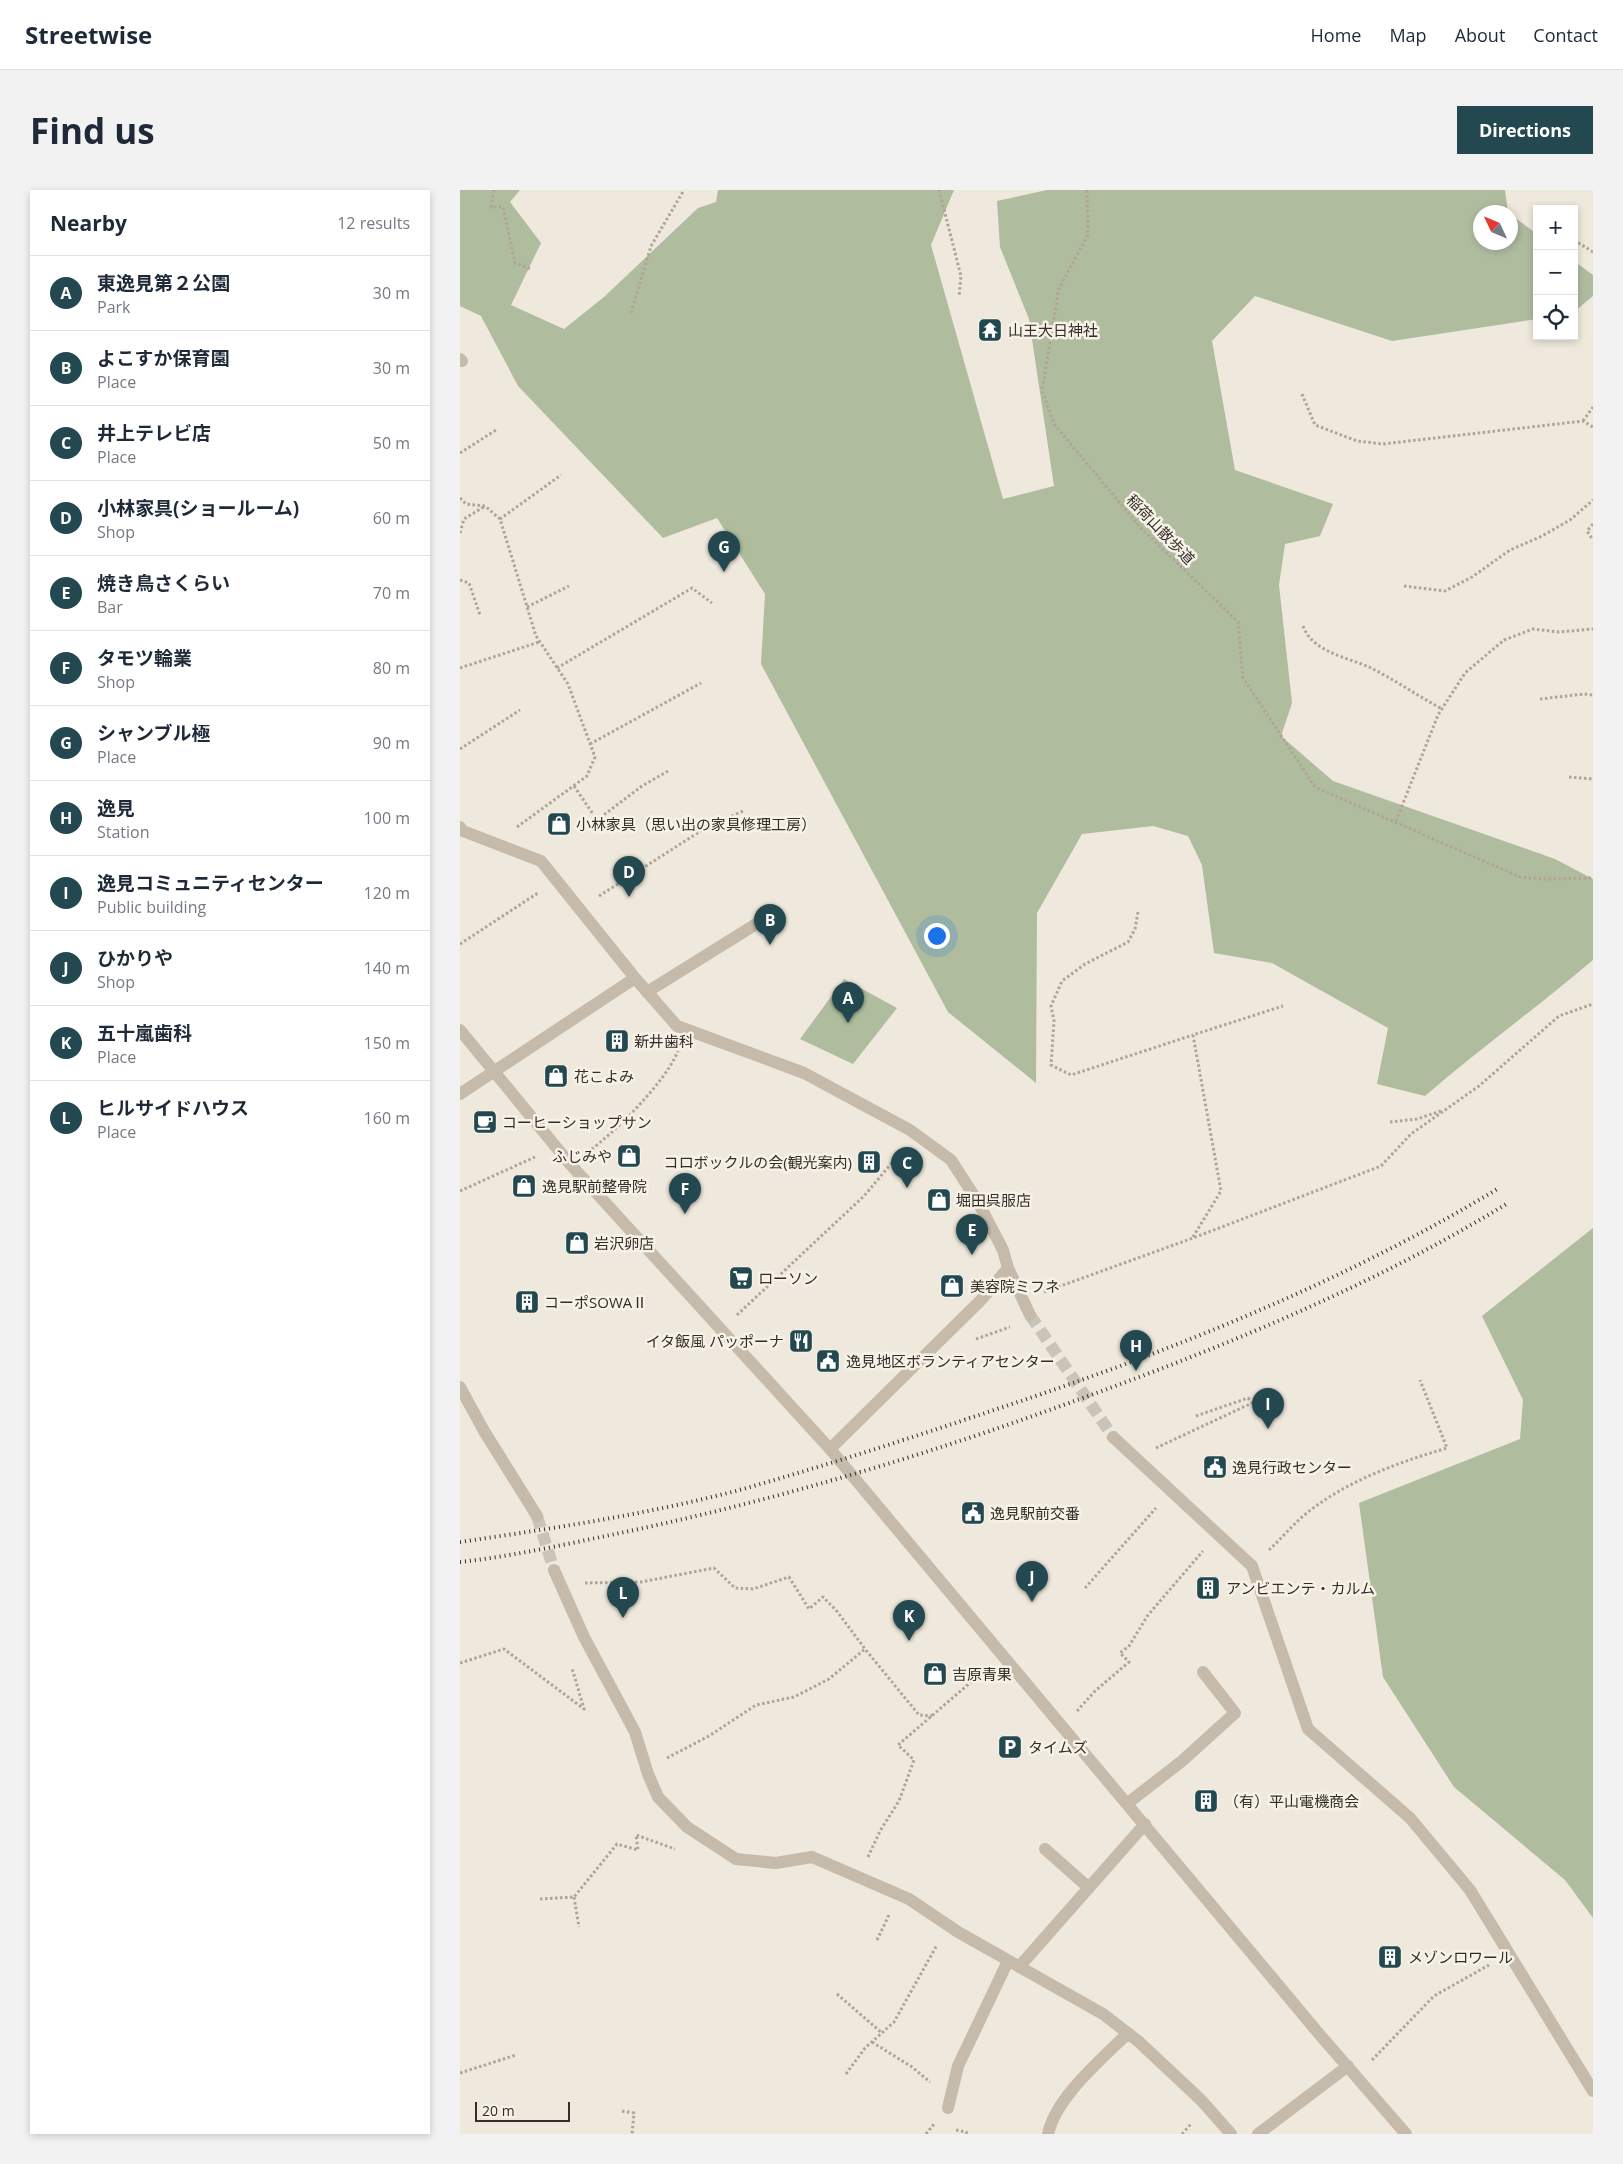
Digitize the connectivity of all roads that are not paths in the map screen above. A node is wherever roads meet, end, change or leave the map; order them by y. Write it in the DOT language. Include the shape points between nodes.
graph roads {
  1 [pos="461,830"];
  2 [pos="769,916"];
  3 [pos="635,978"];
  4 [pos="647,992"];
  5 [pos="460,1030"];
  6 [pos="494,1070"];
  7 [pos="460,1094"];
  8 [pos="1008,1268"];
  9 [pos="1030,1315"];
  10 [pos="460,1387"];
  11 [pos="1113,1437"];
  12 [pos="830,1449"];
  13 [pos="537,1516"];
  14 [pos="554,1570"];
  15 [pos="1203,1672"];
  16 [pos="1128,1804"];
  17 [pos="1145,1824"];
  18 [pos="1045,1849"];
  19 [pos="1089,1888"];
  20 [pos="1013,1964"];
  21 [pos="1128,2033"];
  22 [pos="1348,2066"];
  23 [pos="1593,2091"];
  24 [pos="949,2103"];
  25 [pos="1048,2134"];
  26 [pos="1231,2134"];
  27 [pos="1258,2134"];
  28 [pos="1406,2134"];
  1 -- 3 [label="street" via="541,861"];
  2 -- 4 [label="street"];
  3 -- 4 [label="street"];
  3 -- 6 [label="street"];
  4 -- 8 [label="street" via="677,1026 804,1072 916,1134 951,1160 978,1202 1003,1250"];
  5 -- 6 [label="street"];
  6 -- 7 [label="street"];
  6 -- 12 [label="street" via="570,1164"];
  8 -- 9 [label="street"];
  8 -- 12 [label="street" via="982,1299"];
  10 -- 13 [label="street"];
  11 -- 23 [label="street" via="1252,1566 1308,1729 1410,1818 1470,1890"];
  12 -- 16 [label="street"];
  14 -- 20 [label="street" via="584,1637 635,1732 658,1797 687,1827 736,1860 776,1863 812,1857 910,1899"];
  15 -- 16 [label="street" via="1235,1713"];
  16 -- 17 [label="street"];
  17 -- 19 [label="street"];
  17 -- 22 [label="street"];
  18 -- 19 [label="street"];
  19 -- 20 [label="street"];
  20 -- 21 [label="street" via="1103,2014"];
  20 -- 24 [label="street" via="958,2066"];
  21 -- 25 [label="street" via="1075,2088 1051,2120"];
  21 -- 26 [label="street" via="1201,2100"];
  22 -- 27 [label="street"];
  22 -- 28 [label="street"];
}
